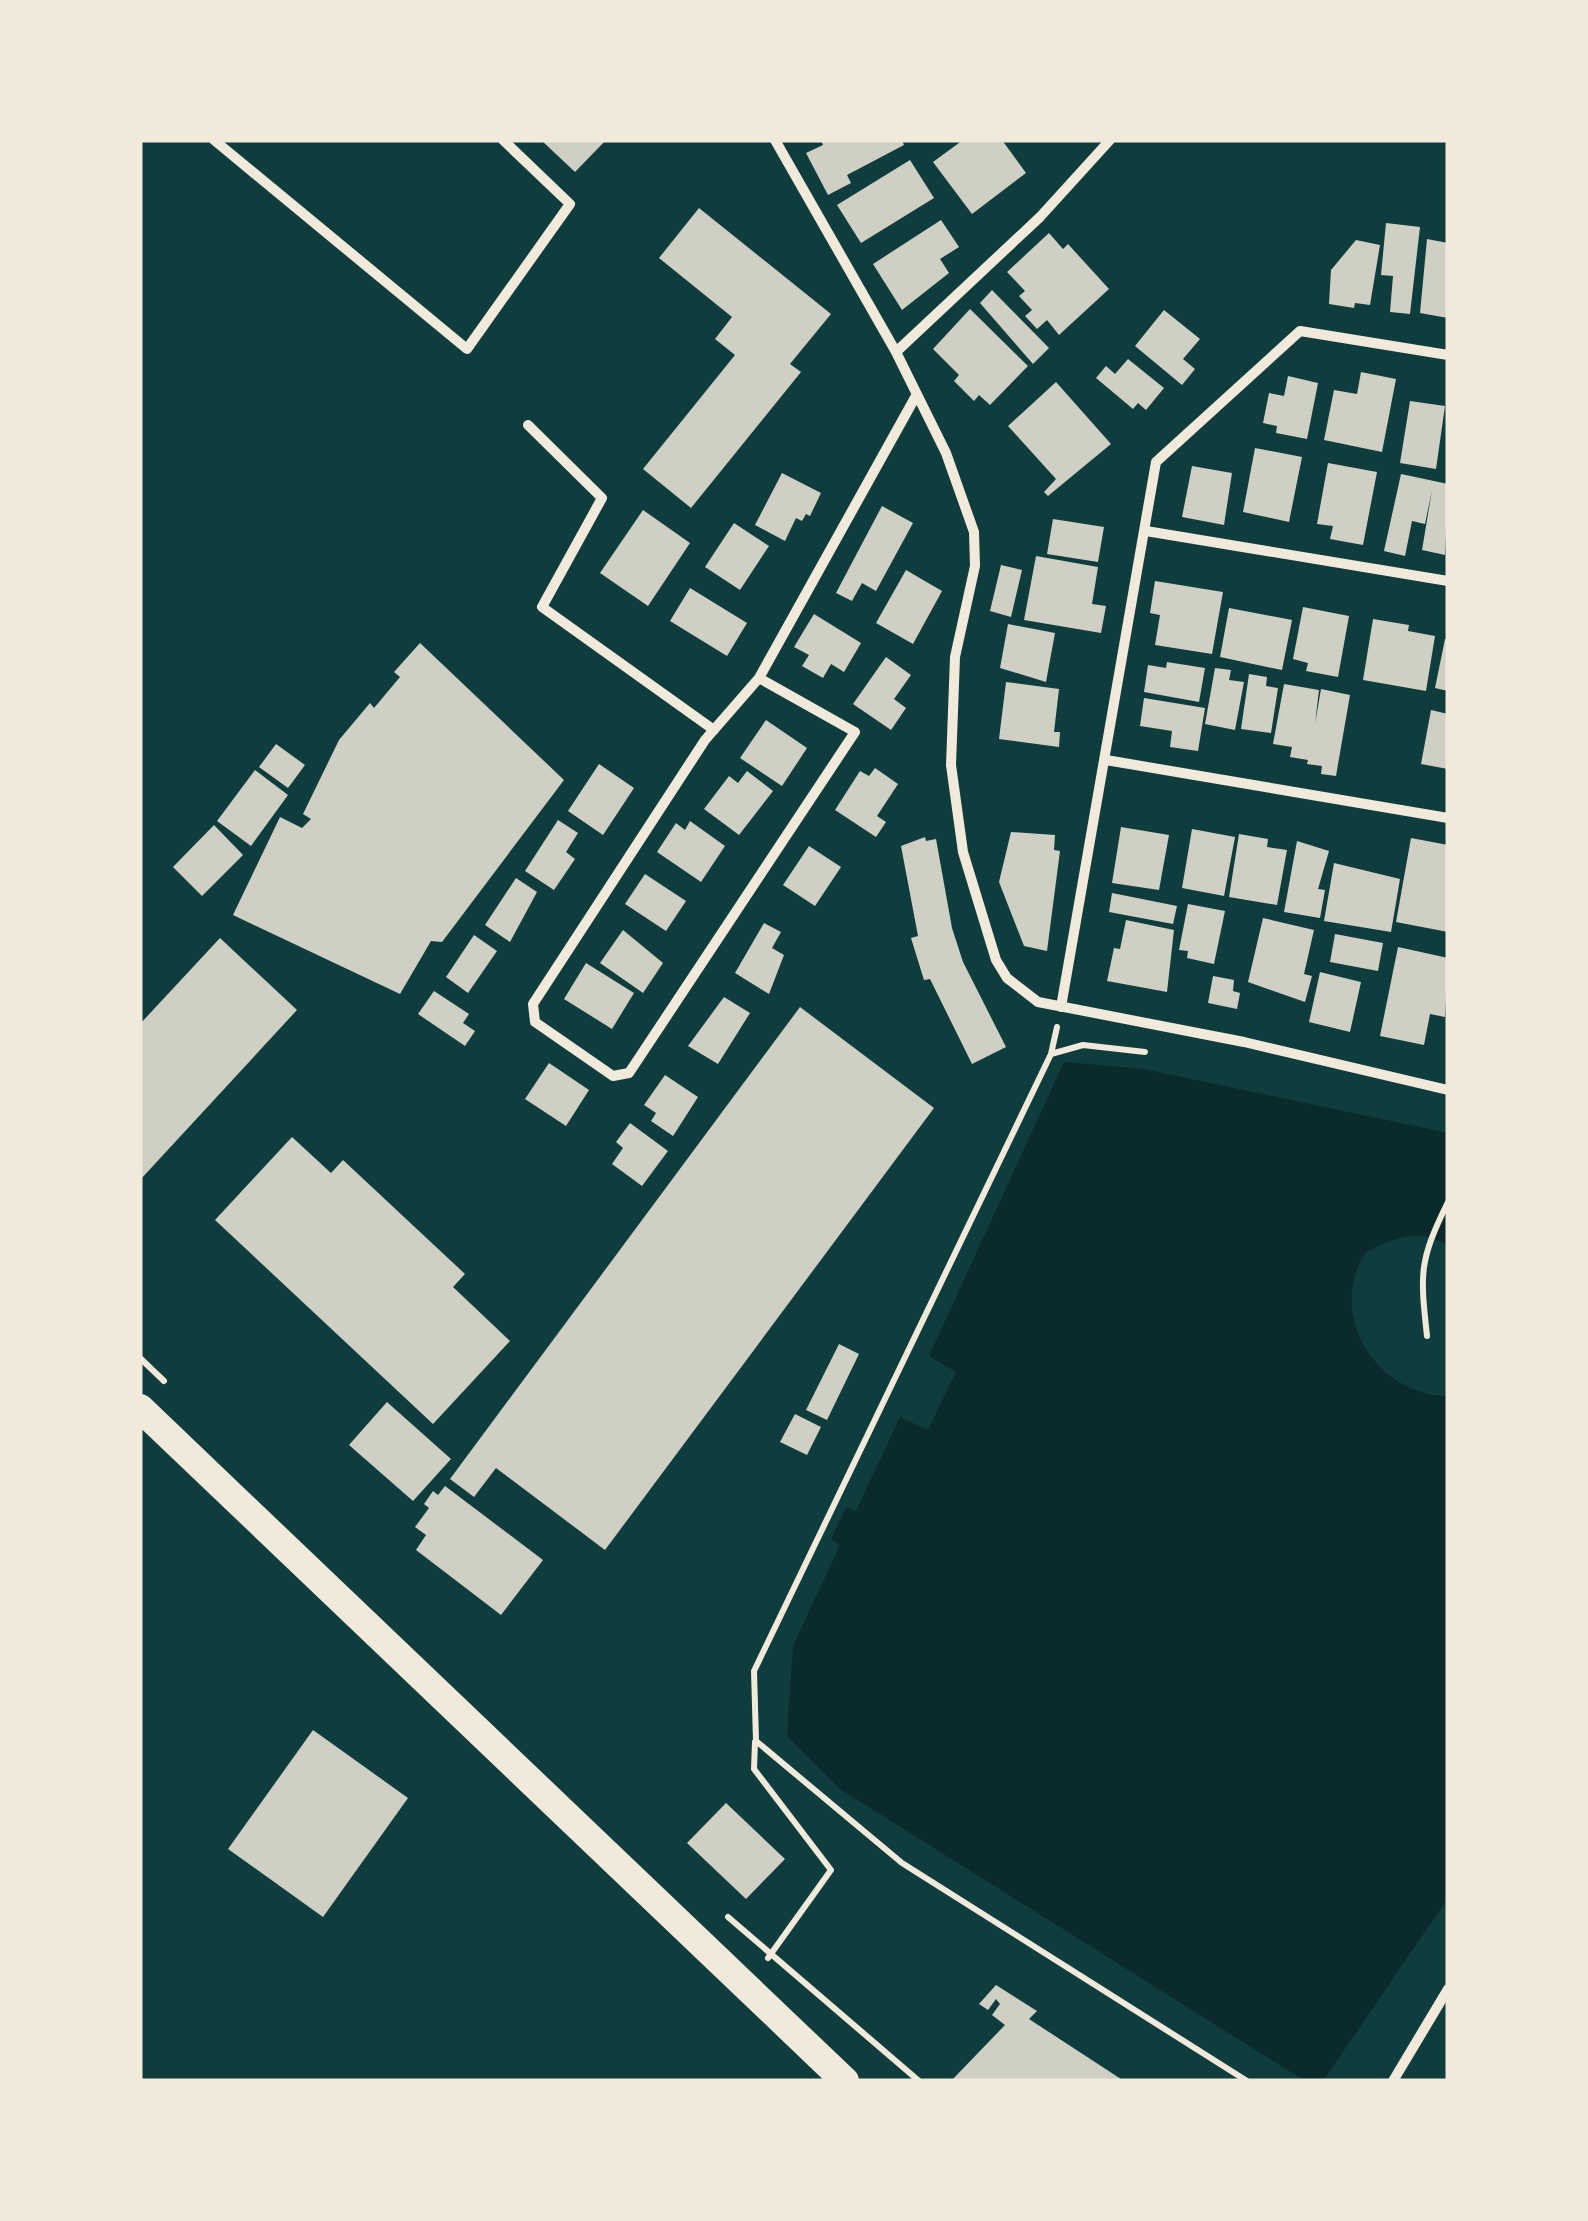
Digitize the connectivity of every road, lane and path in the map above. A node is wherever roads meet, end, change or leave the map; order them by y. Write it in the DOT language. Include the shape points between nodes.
graph roads {
  1 [pos="214,140"];
  2 [pos="503,140"];
  3 [pos="774,140"];
  4 [pos="1110,140"];
  5 [pos="896,352"];
  6 [pos="1448,355"];
  7 [pos="917,394"];
  8 [pos="528,426"];
  9 [pos="1146,530"];
  10 [pos="1448,581"];
  11 [pos="759,678"];
  12 [pos="714,730"];
  13 [pos="1106,760"];
  14 [pos="1448,818"];
  15 [pos="1061,1007"];
  16 [pos="1051,1054"];
  17 [pos="1162,1054"];
  18 [pos="1448,1090"];
  19 [pos="1448,1202"];
  20 [pos="1427,1336"];
  21 [pos="140,1408"];
  22 [pos="756,1741"];
  23 [pos="746,1988"];
  24 [pos="1448,1990"];
  25 [pos="845,2081"];
  26 [pos="1246,2081"];
  27 [pos="1393,2081"];
  1 -- 2 [label="street" via="467,350 570,204"];
  3 -- 5 [label="street"];
  4 -- 5 [label="street" via="1040,217"];
  5 -- 7 [label="street"];
  6 -- 9 [label="street" via="1300,331 1156,462"];
  7 -- 11 [label="street"];
  7 -- 15 [label="street" via="974,532 976,566 955,657 950,726 964,852 1007,978 1024,996"];
  8 -- 12 [label="street" via="602,498 542,608"];
  9 -- 10 [label="street"];
  9 -- 13 [label="street"];
  11 -- 12 [label="street"];
  11 -- 12 [label="street" via="855,732 629,1073 614,1076 535,1022 533,1004"];
  13 -- 14 [label="street"];
  13 -- 15 [label="street"];
  15 -- 16 [label="path"];
  15 -- 18 [label="street"];
  16 -- 17 [label="path" via="1083,1045"];
  16 -- 22 [label="path" via="754,1672"];
  19 -- 20 [label="path" via="1425,1249 1420,1289"];
  21 -- 23 [label="highway"];
  22 -- 23 [label="path" via="754,1769 831,1870"];
  22 -- 26 [label="path" via="902,1862"];
  23 -- 25 [label="highway"];
  24 -- 27 [label="street"];
}
